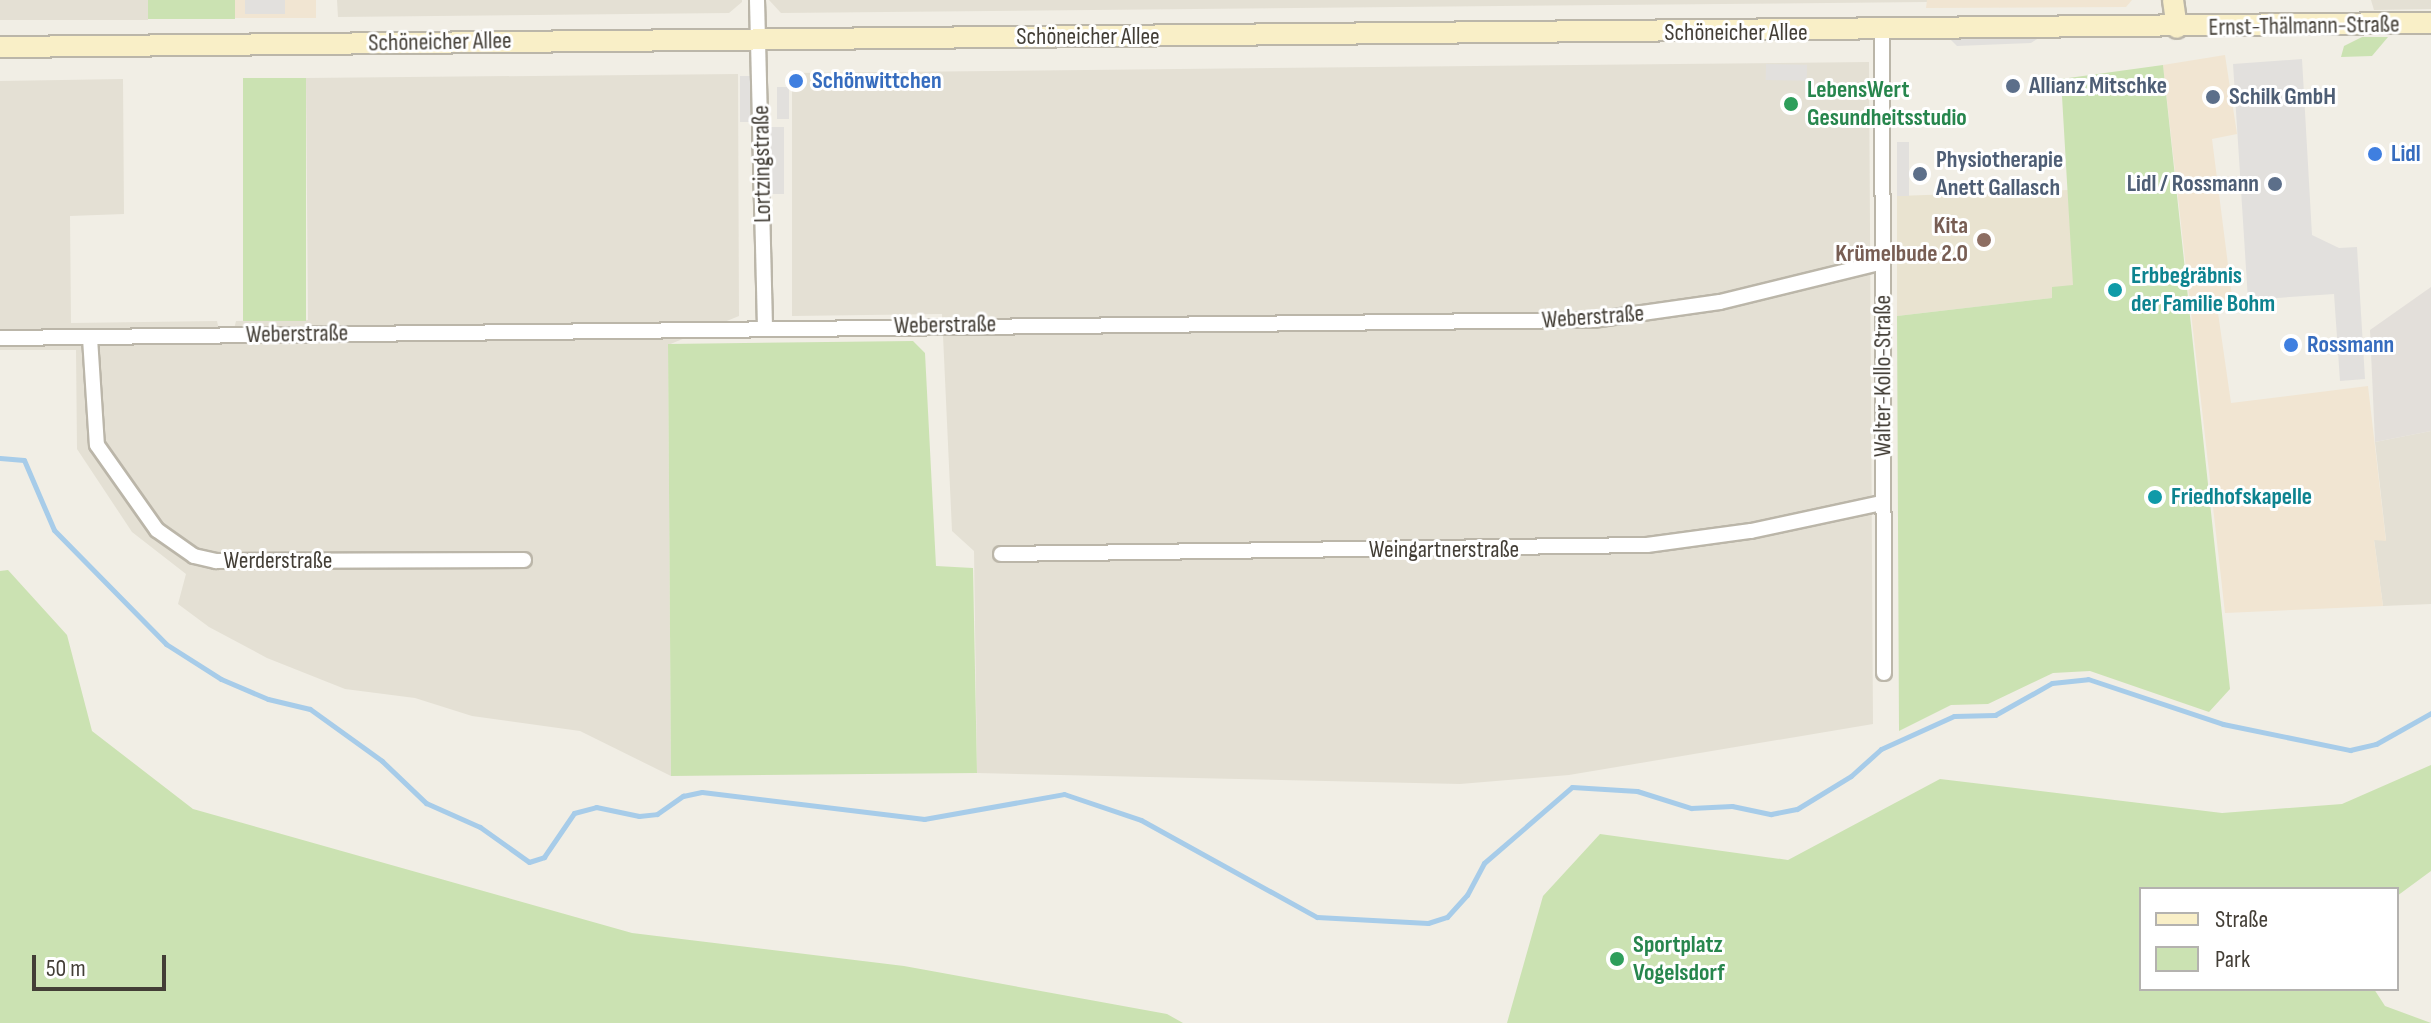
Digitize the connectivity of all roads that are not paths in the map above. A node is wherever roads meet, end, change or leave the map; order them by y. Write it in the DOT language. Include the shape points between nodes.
graph roads {
  1 [pos="757,0"];
  2 [pos="2173,0"];
  3 [pos="2431,23"];
  4 [pos="2177,28"];
  5 [pos="1882,32"];
  6 [pos="761,37"];
  7 [pos="0,47"];
  8 [pos="1883,262"];
  9 [pos="765,329"];
  10 [pos="0,338"];
  11 [pos="90,338"];
  12 [pos="1882,503"];
  13 [pos="1001,554"];
  14 [pos="524,560"];
  15 [pos="1884,673"];
  1 -- 6 [label="street, Lortzingstraße"];
  2 -- 4 [label="street"];
  3 -- 4 [label="street, Ernst-Thälmann-Straße"];
  4 -- 5 [label="street, Schöneicher Allee"];
  5 -- 6 [label="street, Schöneicher Allee"];
  5 -- 8 [label="street, Walter-Kollo-Straße"];
  6 -- 7 [label="street, Schöneicher Allee"];
  6 -- 9 [label="street, Lortzingstraße"];
  8 -- 9 [label="street, Weberstraße" via="1720,302 1593,320"];
  8 -- 12 [label="street, Walter-Kollo-Straße"];
  9 -- 11 [label="street, Weberstraße"];
  10 -- 11 [label="street, Weberstraße"];
  11 -- 14 [label="street, Werderstraße" via="97,445 157,530 194,556 216,561"];
  12 -- 13 [label="street, Weingartnerstraße" via="1751,531 1647,545"];
  12 -- 15 [label="street, Walter-Kollo-Straße"];
}
